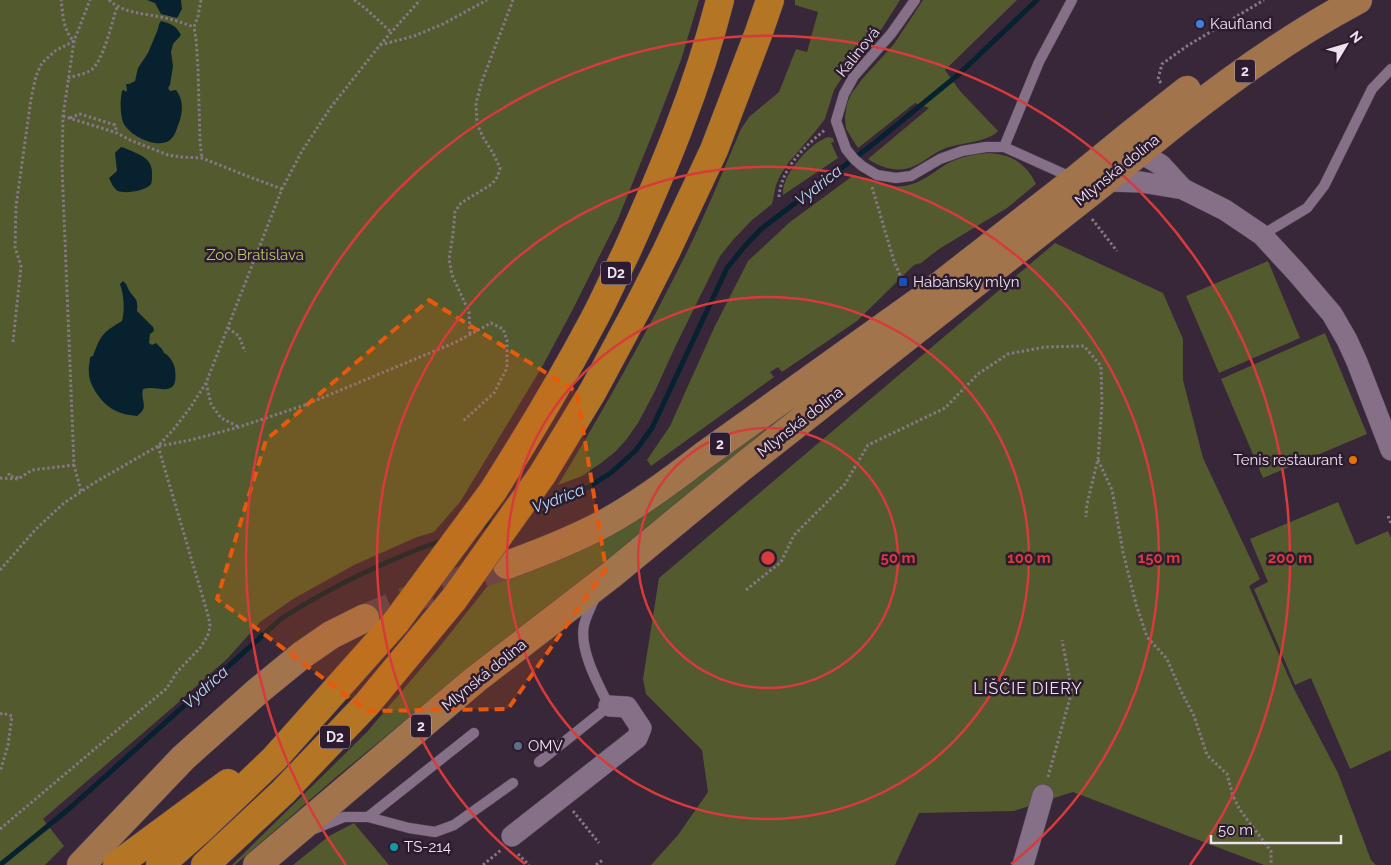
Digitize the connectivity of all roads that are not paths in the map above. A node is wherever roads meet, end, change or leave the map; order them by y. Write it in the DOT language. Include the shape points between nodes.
graph roads {
  1 [pos="720,0"];
  2 [pos="770,0"];
  3 [pos="915,0"];
  4 [pos="1072,0"];
  5 [pos="1318,0"];
  6 [pos="1358,0"];
  7 [pos="1391,69"];
  8 [pos="1004,147"];
  9 [pos="1127,149"];
  10 [pos="1076,179"];
  11 [pos="1105,181"];
  12 [pos="1183,189"];
  13 [pos="1262,235"];
  14 [pos="1391,450"];
  15 [pos="507,565"];
  16 [pos="611,575"];
  17 [pos="365,618"];
  18 [pos="609,706"];
  19 [pos="303,727"];
  20 [pos="474,733"];
  21 [pos="539,762"];
  22 [pos="513,783"];
  23 [pos="1044,795"];
  24 [pos="368,817"];
  25 [pos="283,842"];
  26 [pos="507,843"];
  27 [pos="81,865"];
  28 [pos="117,865"];
  29 [pos="160,865"];
  30 [pos="205,865"];
  31 [pos="257,865"];
  32 [pos="1023,865"];
  1 -- 19 [label="highway, D2, bridge" via="696,80 644,212 594,319 544,409 493,492 396,622"];
  2 -- 30 [label="highway, D2, bridge" via="714,150 666,252 593,391 542,474 454,598 367,704 283,792"];
  3 -- 8 [label="lane, Kalinová" via="891,34 854,76 844,94 836,122 846,149 854,160 877,175 896,178 911,176 940,159 962,151"];
  4 -- 8 [label="lane" via="1039,62"];
  5 -- 9 [label="main road, Mlynská dolina / 2" via="1260,36 1198,83"];
  6 -- 9 [label="main road, Mlynská dolina / 2" via="1269,54"];
  7 -- 13 [label="lane" via="1372,89 1324,186 1307,208"];
  8 -- 10 [label="lane"];
  9 -- 10 [label="main road, Mlynská dolina / 2"];
  9 -- 11 [label="main road, Mlynská dolina / 2"];
  9 -- 12 [label="street" via="1160,164"];
  10 -- 11 [label="main road"];
  10 -- 15 [label="main road, Mlynská dolina / 2" via="921,300 638,504 557,546"];
  11 -- 12 [label="street" via="1141,182"];
  11 -- 16 [label="main road, Mlynská dolina / 2" via="741,468"];
  12 -- 13 [label="street" via="1226,210"];
  13 -- 14 [label="street" via="1332,314 1357,362"];
  16 -- 18 [label="lane" via="595,598 584,625 584,643 592,671"];
  16 -- 25 [label="main road, Mlynská dolina / 2" via="476,679"];
  17 -- 27 [label="main road" via="331,635 258,691 183,758"];
  18 -- 21 [label="lane"];
  18 -- 26 [label="street" via="626,707 641,728 637,738"];
  19 -- 28 [label="highway"];
  19 -- 29 [label="highway, D2" via="274,759"];
  20 -- 24 [label="lane"];
  22 -- 24 [label="lane" via="454,826 435,832"];
  23 -- 32 [label="street"];
  24 -- 25 [label="lane" via="344,817"];
  25 -- 31 [label="main road, Mlynská dolina / 2"];
}
